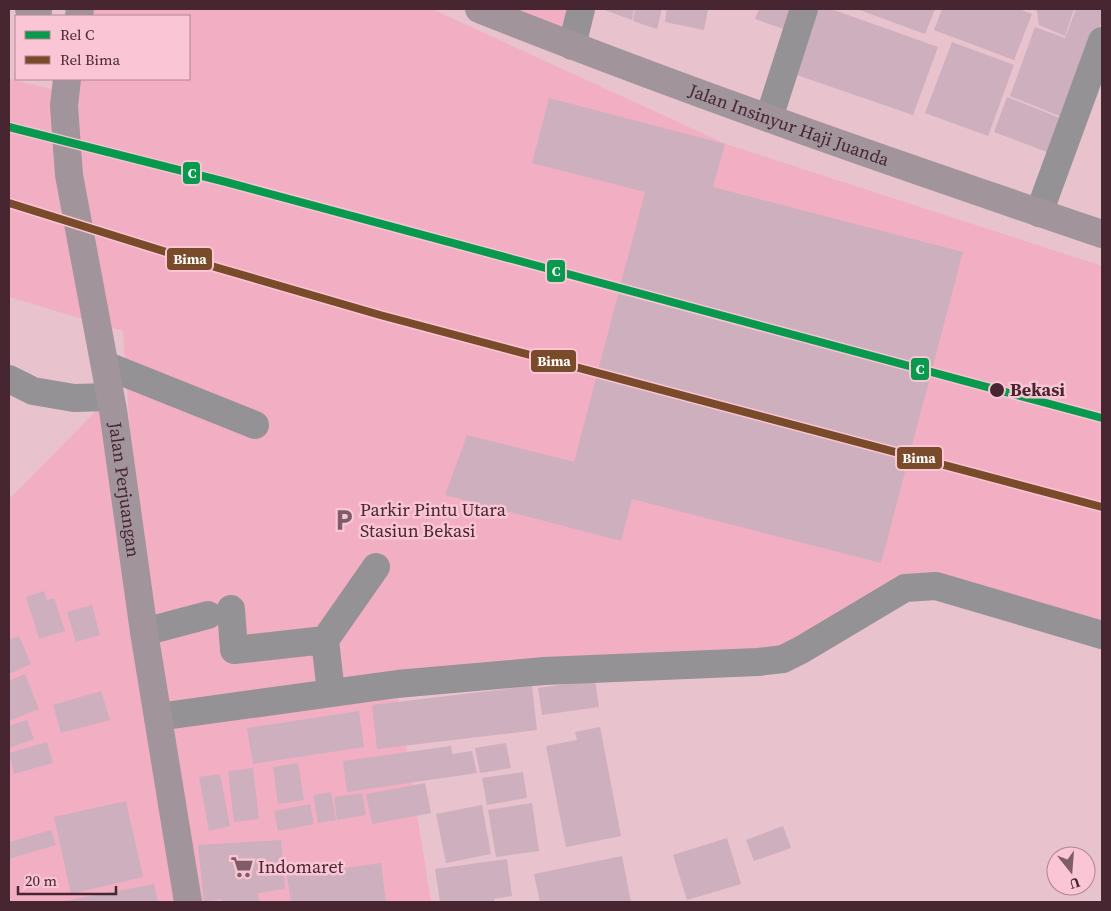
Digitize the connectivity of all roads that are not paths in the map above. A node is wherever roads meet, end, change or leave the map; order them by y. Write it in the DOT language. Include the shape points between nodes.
graph roads {
  1 [pos="479,9"];
  2 [pos="581,9"];
  3 [pos="804,9"];
  4 [pos="572,46"];
  5 [pos="1100,50"];
  6 [pos="64,83"];
  7 [pos="769,118"];
  8 [pos="1039,213"];
  9 [pos="1102,234"];
  10 [pos="105,365"];
  11 [pos="9,379"];
  12 [pos="110,397"];
  13 [pos="255,425"];
  14 [pos="376,567"];
  15 [pos="144,632"];
  16 [pos="1102,635"];
  17 [pos="325,640"];
  18 [pos="331,693"];
  19 [pos="158,717"];
  20 [pos="188,902"];
  1 -- 4 [label="main road, Jalan Insinyur Haji Juanda"];
  2 -- 4 [label="street"];
  3 -- 7 [label="street"];
  4 -- 7 [label="main road, Jalan Insinyur Haji Juanda"];
  5 -- 8 [label="street"];
  6 -- 10 [label="main road, Jalan Perjuangan" via="69,175"];
  7 -- 8 [label="main road, Jalan Insinyur Haji Juanda"];
  8 -- 9 [label="main road, Jalan Insinyur Haji Juanda"];
  10 -- 12 [label="main road, Jalan Perjuangan"];
  10 -- 13 [label="street"];
  11 -- 12 [label="street" via="33,391 74,398"];
  12 -- 15 [label="main road, Jalan Perjuangan"];
  14 -- 17 [label="street"];
  15 -- 17 [label="street" via="219,612 234,650"];
  15 -- 19 [label="main road, Jalan Perjuangan"];
  16 -- 18 [label="street" via="936,586 905,588 783,659 544,671"];
  17 -- 18 [label="street"];
  18 -- 19 [label="street"];
  19 -- 20 [label="main road, Jalan Perjuangan"];
}
